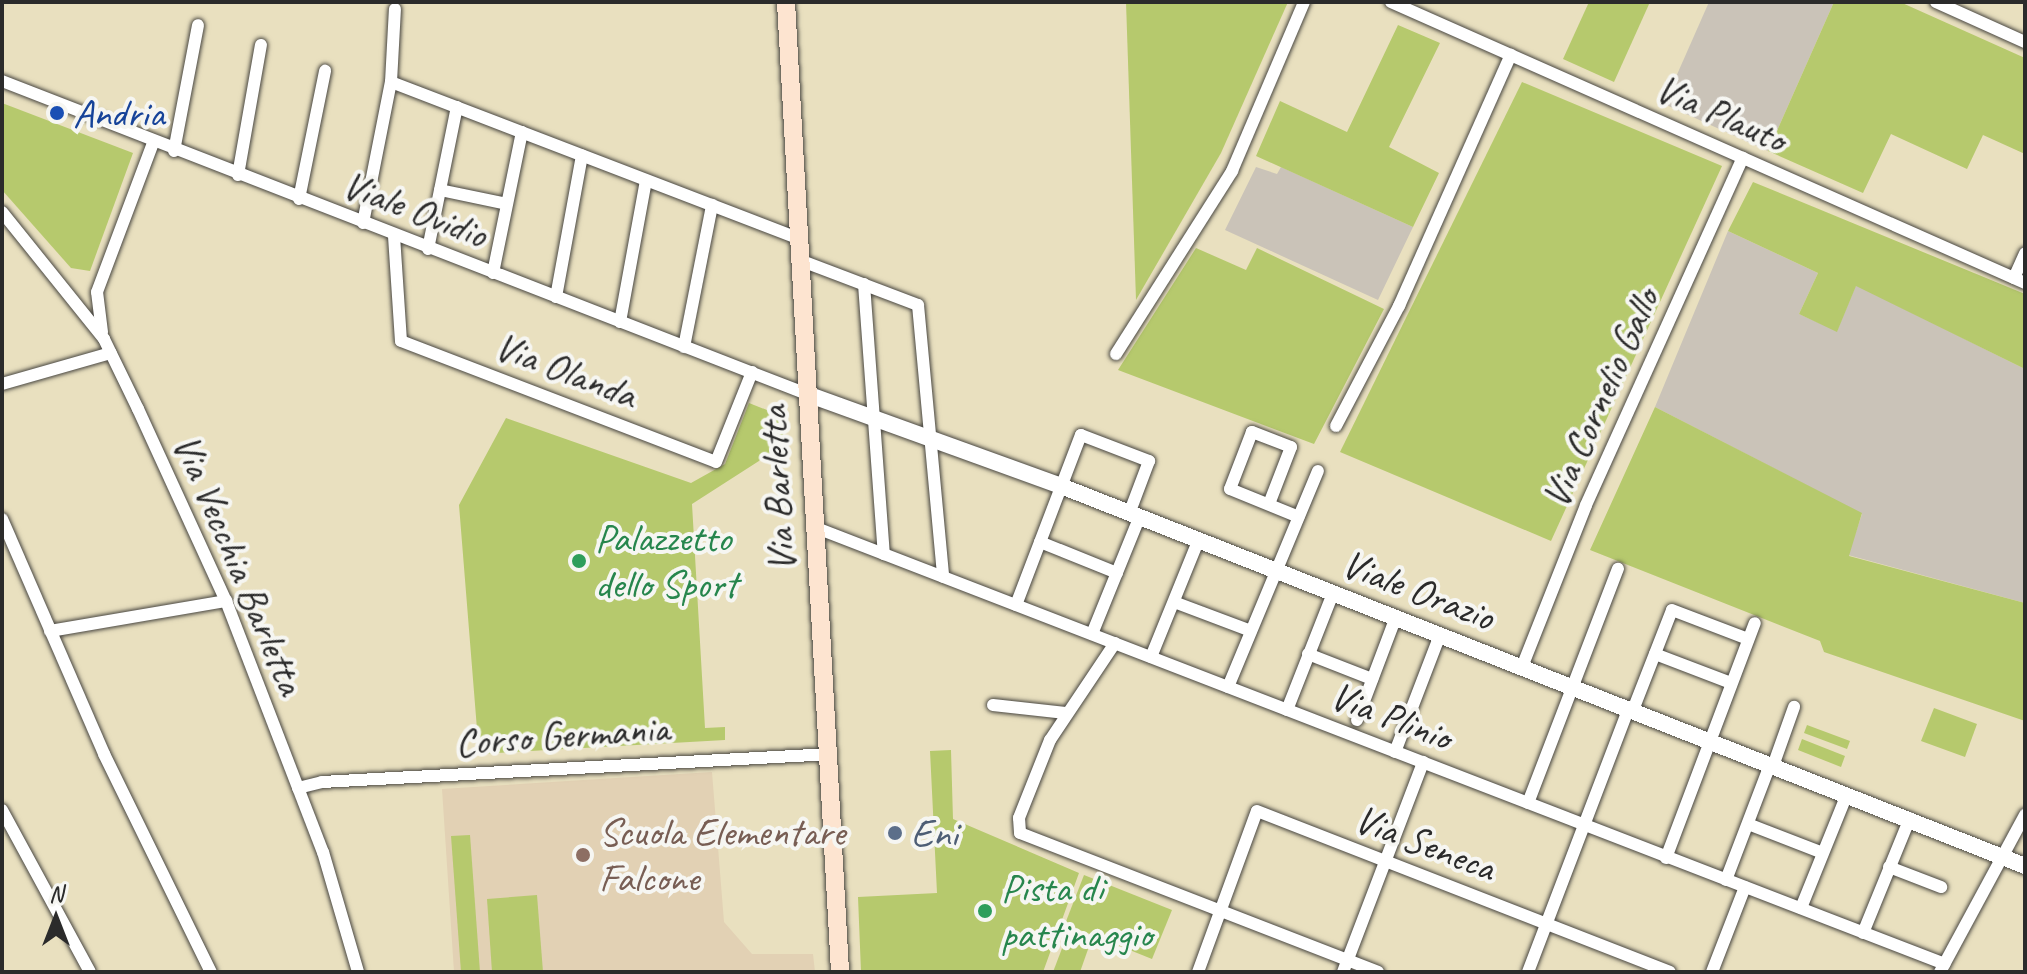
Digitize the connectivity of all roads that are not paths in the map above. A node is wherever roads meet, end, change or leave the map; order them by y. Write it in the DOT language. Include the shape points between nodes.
graph roads {
  1 [pos="786,2"];
  2 [pos="1304,2"];
  3 [pos="1391,2"];
  4 [pos="1936,2"];
  5 [pos="395,9"];
  6 [pos="198,25"];
  7 [pos="2025,42"];
  8 [pos="261,45"];
  9 [pos="1511,55"];
  10 [pos="325,71"];
  11 [pos="2,81"];
  12 [pos="391,82"];
  13 [pos="457,107"];
  14 [pos="522,132"];
  15 [pos="153,143"];
  16 [pos="174,151"];
  17 [pos="582,155"];
  18 [pos="1743,158"];
  19 [pos="238,175"];
  20 [pos="646,180"];
  21 [pos="440,190"];
  22 [pos="299,199"];
  23 [pos="507,204"];
  24 [pos="712,205"];
  25 [pos="2,212"];
  26 [pos="363,223"];
  27 [pos="7,226"];
  28 [pos="394,236"];
  29 [pos="801,239"];
  30 [pos="428,249"];
  31 [pos="2025,253"];
  32 [pos="802,261"];
  33 [pos="493,273"];
  34 [pos="2020,281"];
  35 [pos="864,284"];
  36 [pos="556,297"];
  37 [pos="620,322"];
  38 [pos="104,339"];
  39 [pos="684,347"];
  40 [pos="111,353"];
  41 [pos="1116,354"];
  42 [pos="752,372"];
  43 [pos="2,384"];
  44 [pos="807,394"];
  45 [pos="870,414"];
  46 [pos="1336,426"];
  47 [pos="930,436"];
  48 [pos="1318,471"];
  49 [pos="1061,486"];
  50 [pos="1269,504"];
  51 [pos="1134,516"];
  52 [pos="1299,517"];
  53 [pos="2,519"];
  54 [pos="814,527"];
  55 [pos="1198,541"];
  56 [pos="1040,542"];
  57 [pos="884,554"];
  58 [pos="1618,569"];
  59 [pos="1277,571"];
  60 [pos="1117,573"];
  61 [pos="943,577"];
  62 [pos="1333,593"];
  63 [pos="226,601"];
  64 [pos="1174,602"];
  65 [pos="1016,605"];
  66 [pos="1396,617"];
  67 [pos="1755,623"];
  68 [pos="50,631"];
  69 [pos="1251,631"];
  70 [pos="1092,634"];
  71 [pos="1440,635"];
  72 [pos="1748,639"];
  73 [pos="1115,643"];
  74 [pos="1308,654"];
  75 [pos="1655,654"];
  76 [pos="1151,657"];
  77 [pos="1522,667"];
  78 [pos="1372,679"];
  79 [pos="1731,683"];
  80 [pos="1228,687"];
  81 [pos="1574,687"];
  82 [pos="993,705"];
  83 [pos="1794,707"];
  84 [pos="1631,709"];
  85 [pos="1287,710"];
  86 [pos="1066,713"];
  87 [pos="1357,720"];
  88 [pos="1709,741"];
  89 [pos="1395,752"];
  90 [pos="830,754"];
  91 [pos="1423,762"];
  92 [pos="1772,765"];
  93 [pos="298,788"];
  94 [pos="1847,794"];
  95 [pos="1528,803"];
  96 [pos="2,810"];
  97 [pos="2025,815"];
  98 [pos="1910,818"];
  99 [pos="1584,824"];
  100 [pos="1748,824"];
  101 [pos="1823,853"];
  102 [pos="2002,855"];
  103 [pos="1666,858"];
  104 [pos="1385,861"];
  105 [pos="2025,866"];
  106 [pos="1889,867"];
  107 [pos="1726,880"];
  108 [pos="1745,887"];
  109 [pos="1941,887"];
  110 [pos="1801,908"];
  111 [pos="1221,911"];
  112 [pos="1546,924"];
  113 [pos="1863,933"];
  114 [pos="1345,966"];
  115 [pos="1942,968"];
  116 [pos="90,972"];
  117 [pos="211,972"];
  118 [pos="358,972"];
  119 [pos="840,972"];
  120 [pos="1198,972"];
  121 [pos="1378,972"];
  122 [pos="1528,972"];
  123 [pos="1670,972"];
  124 [pos="1712,972"];
  1 -- 29 [label="main road, Via Barletta"];
  2 -- 41 [label="street" via="1232,171"];
  3 -- 9 [label="street, Via Plauto"];
  4 -- 7 [label="street"];
  5 -- 12 [label="street"];
  6 -- 16 [label="street"];
  8 -- 19 [label="street"];
  9 -- 18 [label="street, Via Plauto"];
  9 -- 46 [label="street" via="1399,306"];
  10 -- 22 [label="street"];
  11 -- 15 [label="street, Viale Ovidio" via="137,131"];
  12 -- 13 [label="street"];
  12 -- 26 [label="street"];
  13 -- 14 [label="street"];
  13 -- 21 [label="street"];
  14 -- 17 [label="street"];
  14 -- 23 [label="street"];
  15 -- 16 [label="street, Viale Ovidio"];
  15 -- 38 [label="street" via="97,292"];
  16 -- 19 [label="street, Viale Ovidio"];
  17 -- 20 [label="street"];
  17 -- 36 [label="street"];
  18 -- 34 [label="street, Via Plauto"];
  18 -- 77 [label="street, Via Cornelio Gallo" via="1586,505"];
  19 -- 22 [label="street, Viale Ovidio"];
  20 -- 24 [label="street"];
  20 -- 37 [label="street"];
  21 -- 23 [label="street"];
  21 -- 30 [label="street"];
  22 -- 26 [label="street, Viale Ovidio"];
  23 -- 33 [label="street"];
  24 -- 29 [label="street"];
  24 -- 39 [label="street"];
  25 -- 27 [label="street, Via Vecchia Barletta"];
  26 -- 28 [label="street, Viale Ovidio"];
  27 -- 38 [label="street, Via Vecchia Barletta"];
  28 -- 30 [label="street, Viale Ovidio"];
  28 -- 42 [label="street, Via Olanda" via="401,341 716,462"];
  29 -- 32 [label="main road, Via Barletta"];
  30 -- 33 [label="street, Viale Ovidio"];
  31 -- 34 [label="street"];
  32 -- 35 [label="street"];
  32 -- 44 [label="main road, Via Barletta"];
  33 -- 36 [label="street, Viale Ovidio"];
  35 -- 45 [label="street"];
  35 -- 47 [label="street" via="918,305"];
  36 -- 37 [label="street, Viale Ovidio"];
  37 -- 39 [label="street, Viale Ovidio"];
  38 -- 40 [label="street, Via Vecchia Barletta"];
  39 -- 42 [label="street, Viale Ovidio"];
  40 -- 43 [label="street"];
  40 -- 63 [label="street, Via Vecchia Barletta"];
  42 -- 44 [label="street, Viale Ovidio"];
  44 -- 45 [label="street, Viale Orazio"];
  44 -- 54 [label="main road, Via Barletta"];
  45 -- 47 [label="street, Viale Orazio"];
  45 -- 57 [label="street"];
  47 -- 49 [label="street, Viale Orazio"];
  47 -- 61 [label="street"];
  48 -- 52 [label="street"];
  49 -- 51 [label="street, Viale Orazio"];
  49 -- 51 [label="street" via="1081,435 1149,461"];
  49 -- 56 [label="street"];
  50 -- 50 [label="street" via="1230,489 1252,432 1291,447"];
  50 -- 52 [label="street"];
  51 -- 55 [label="street, Viale Orazio"];
  51 -- 60 [label="street"];
  52 -- 59 [label="street"];
  53 -- 68 [label="street"];
  54 -- 57 [label="street, Via Plinio"];
  54 -- 90 [label="main road, Via Barletta"];
  55 -- 59 [label="street, Viale Orazio"];
  55 -- 64 [label="street"];
  56 -- 60 [label="street"];
  56 -- 65 [label="street"];
  57 -- 61 [label="street, Via Plinio"];
  58 -- 81 [label="street"];
  59 -- 62 [label="street, Viale Orazio"];
  59 -- 69 [label="street"];
  60 -- 70 [label="street"];
  61 -- 65 [label="street, Via Plinio"];
  62 -- 66 [label="street, Viale Orazio"];
  62 -- 74 [label="street"];
  63 -- 68 [label="street"];
  63 -- 93 [label="street, Via Vecchia Barletta"];
  64 -- 69 [label="street"];
  64 -- 76 [label="street"];
  65 -- 70 [label="street, Via Plinio"];
  66 -- 71 [label="street, Viale Orazio"];
  66 -- 78 [label="street"];
  67 -- 72 [label="street"];
  68 -- 117 [label="street"];
  69 -- 80 [label="street"];
  70 -- 73 [label="street, Via Plinio"];
  71 -- 77 [label="street, Viale Orazio"];
  71 -- 89 [label="street"];
  72 -- 75 [label="street" via="1672,610"];
  72 -- 79 [label="street"];
  73 -- 76 [label="street, Via Plinio"];
  73 -- 86 [label="street"];
  74 -- 78 [label="street"];
  74 -- 85 [label="street"];
  75 -- 79 [label="street"];
  75 -- 84 [label="street"];
  76 -- 80 [label="street, Via Plinio"];
  77 -- 81 [label="street, Viale Orazio"];
  78 -- 87 [label="street"];
  79 -- 88 [label="street"];
  80 -- 85 [label="street, Via Plinio"];
  81 -- 84 [label="street, Viale Orazio"];
  81 -- 95 [label="street"];
  82 -- 86 [label="street"];
  83 -- 92 [label="street"];
  84 -- 88 [label="street, Viale Orazio"];
  84 -- 99 [label="street"];
  85 -- 89 [label="street, Via Plinio"];
  86 -- 111 [label="street" via="1019,818 1020,833"];
  88 -- 92 [label="street, Viale Orazio"];
  88 -- 103 [label="street"];
  89 -- 91 [label="street, Via Plinio"];
  90 -- 93 [label="street, Corso Germania" via="322,782"];
  90 -- 119 [label="main road, Via Barletta"];
  91 -- 95 [label="street, Via Plinio"];
  91 -- 104 [label="street"];
  92 -- 94 [label="street, Viale Orazio"];
  92 -- 100 [label="street"];
  93 -- 118 [label="street, Via Vecchia Barletta"];
  94 -- 98 [label="street, Viale Orazio"];
  94 -- 101 [label="street"];
  95 -- 99 [label="street, Via Plinio"];
  96 -- 116 [label="street"];
  97 -- 102 [label="street"];
  98 -- 102 [label="street, Viale Orazio"];
  98 -- 106 [label="street"];
  99 -- 103 [label="street, Via Plinio"];
  99 -- 112 [label="street"];
  100 -- 101 [label="street"];
  100 -- 107 [label="street"];
  101 -- 110 [label="street"];
  102 -- 105 [label="street, Viale Orazio"];
  102 -- 115 [label="street"];
  103 -- 107 [label="street, Via Plinio"];
  104 -- 111 [label="street, Via Seneca" via="1257,811"];
  104 -- 112 [label="street, Via Seneca"];
  104 -- 114 [label="street"];
  106 -- 109 [label="street"];
  106 -- 113 [label="street"];
  107 -- 108 [label="street, Via Plinio"];
  108 -- 110 [label="street, Via Plinio"];
  108 -- 124 [label="street"];
  110 -- 113 [label="street, Via Plinio"];
  111 -- 114 [label="street"];
  111 -- 120 [label="street"];
  112 -- 122 [label="street"];
  112 -- 123 [label="street, Via Seneca"];
  113 -- 115 [label="street, Via Plinio"];
  114 -- 121 [label="street"];
}
